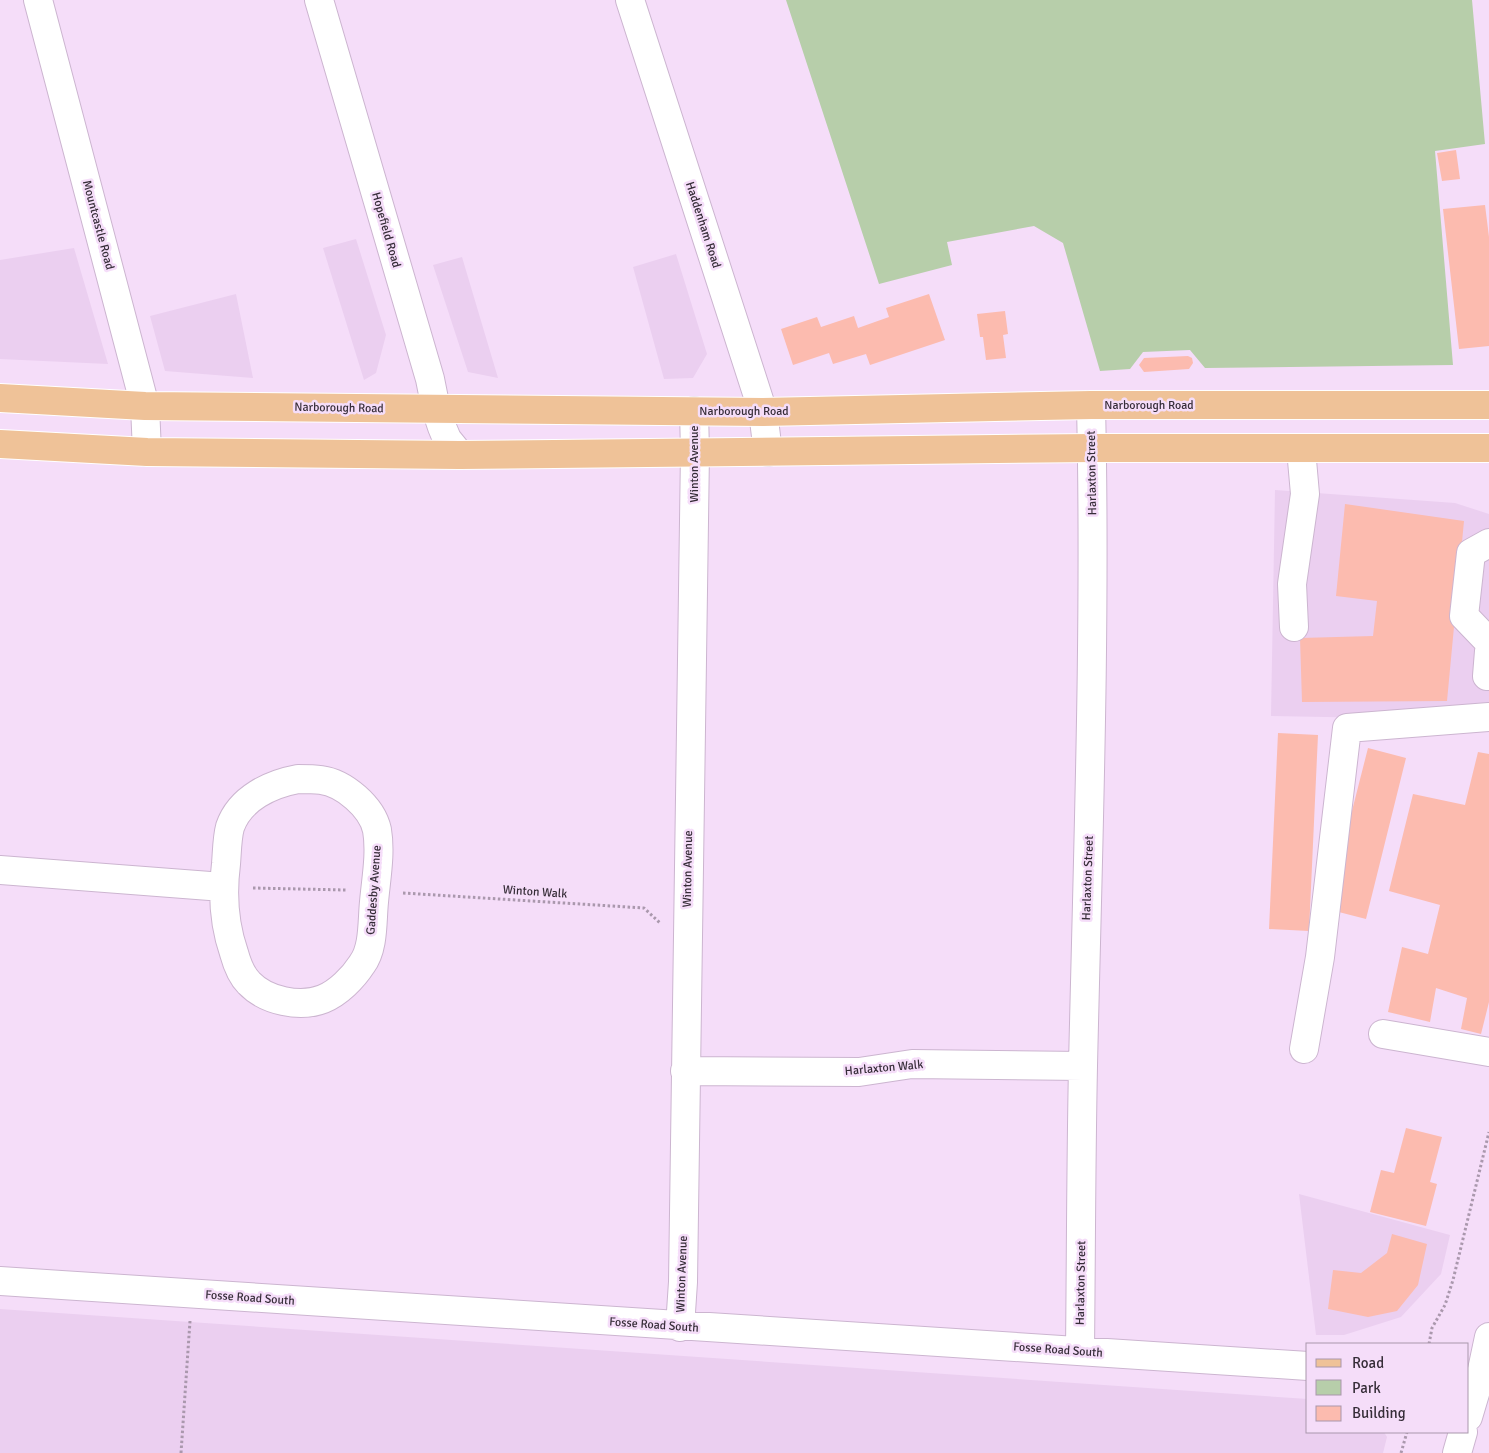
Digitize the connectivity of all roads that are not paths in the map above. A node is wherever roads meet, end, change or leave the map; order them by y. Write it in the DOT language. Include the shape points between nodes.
graph roads {
  1 [pos="38,0"];
  2 [pos="319,0"];
  3 [pos="630,0"];
  4 [pos="0,398"];
  5 [pos="1090,405"];
  6 [pos="1489,405"];
  7 [pos="145,406"];
  8 [pos="436,409"];
  9 [pos="694,411"];
  10 [pos="763,412"];
  11 [pos="0,444"];
  12 [pos="1092,448"];
  13 [pos="1489,448"];
  14 [pos="1301,449"];
  15 [pos="147,452"];
  16 [pos="695,452"];
  17 [pos="768,452"];
  18 [pos="460,455"];
  19 [pos="1489,543"];
  20 [pos="1294,627"];
  21 [pos="1489,642"];
  22 [pos="1489,651"];
  23 [pos="1489,676"];
  24 [pos="1489,717"];
  25 [pos="0,870"];
  26 [pos="223,887"];
  27 [pos="1383,1034"];
  28 [pos="1304,1049"];
  29 [pos="1489,1052"];
  30 [pos="1083,1066"];
  31 [pos="685,1071"];
  32 [pos="0,1281"];
  33 [pos="680,1327"];
  34 [pos="1489,1336"];
  35 [pos="1080,1351"];
  36 [pos="1306,1366"];
  37 [pos="1480,1370"];
  38 [pos="1469,1413"];
  39 [pos="1464,1433"];
  40 [pos="1457,1453"];
  1 -- 7 [label="street, Mountcastle Road"];
  2 -- 8 [label="street, Hopefield Road"];
  3 -- 10 [label="street, Haddenham Road"];
  4 -- 7 [label="main road, Narborough Road"];
  5 -- 6 [label="main road, Narborough Road"];
  5 -- 10 [label="main road, Narborough Road"];
  5 -- 12 [label="street, Harlaxton Street"];
  7 -- 8 [label="main road, Narborough Road"];
  7 -- 15 [label="street, Mountcastle Road"];
  8 -- 9 [label="main road, Narborough Road"];
  8 -- 18 [label="street, Hopefield Road" via="447,439"];
  9 -- 10 [label="main road, Narborough Road"];
  9 -- 16 [label="street, Winton Avenue"];
  10 -- 17 [label="street, Haddenham Road"];
  11 -- 15 [label="main road"];
  12 -- 14 [label="main road"];
  12 -- 17 [label="main road"];
  12 -- 30 [label="street, Harlaxton Street" via="1090,807"];
  13 -- 14 [label="main road"];
  14 -- 20 [label="street" via="1305,494 1292,584"];
  15 -- 18 [label="main road"];
  16 -- 17 [label="main road"];
  16 -- 18 [label="main road"];
  16 -- 31 [label="street, Winton Avenue"];
  19 -- 21 [label="street" via="1471,552 1464,616"];
  22 -- 23 [label="street"];
  24 -- 28 [label="street" via="1347,728 1320,957"];
  25 -- 26 [label="street"];
  26 -- 26 [label="street, Gaddesby Avenue" via="230,827 248,801 262,791 280,782 320,780 348,792 370,813 377,829 378,846 370,942 363,963 352,977 323,999 281,1001 266,996 249,984 238,967 231,945 225,922"];
  27 -- 29 [label="street"];
  30 -- 31 [label="street, Harlaxton Walk" via="912,1064 859,1072"];
  30 -- 35 [label="street, Harlaxton Street"];
  31 -- 33 [label="street, Winton Avenue"];
  32 -- 33 [label="street, Fosse Road South"];
  33 -- 35 [label="street, Fosse Road South"];
  34 -- 37 [label="street"];
  35 -- 36 [label="street, Fosse Road South"];
  37 -- 38 [label="street"];
  39 -- 40 [label="street"];
}
